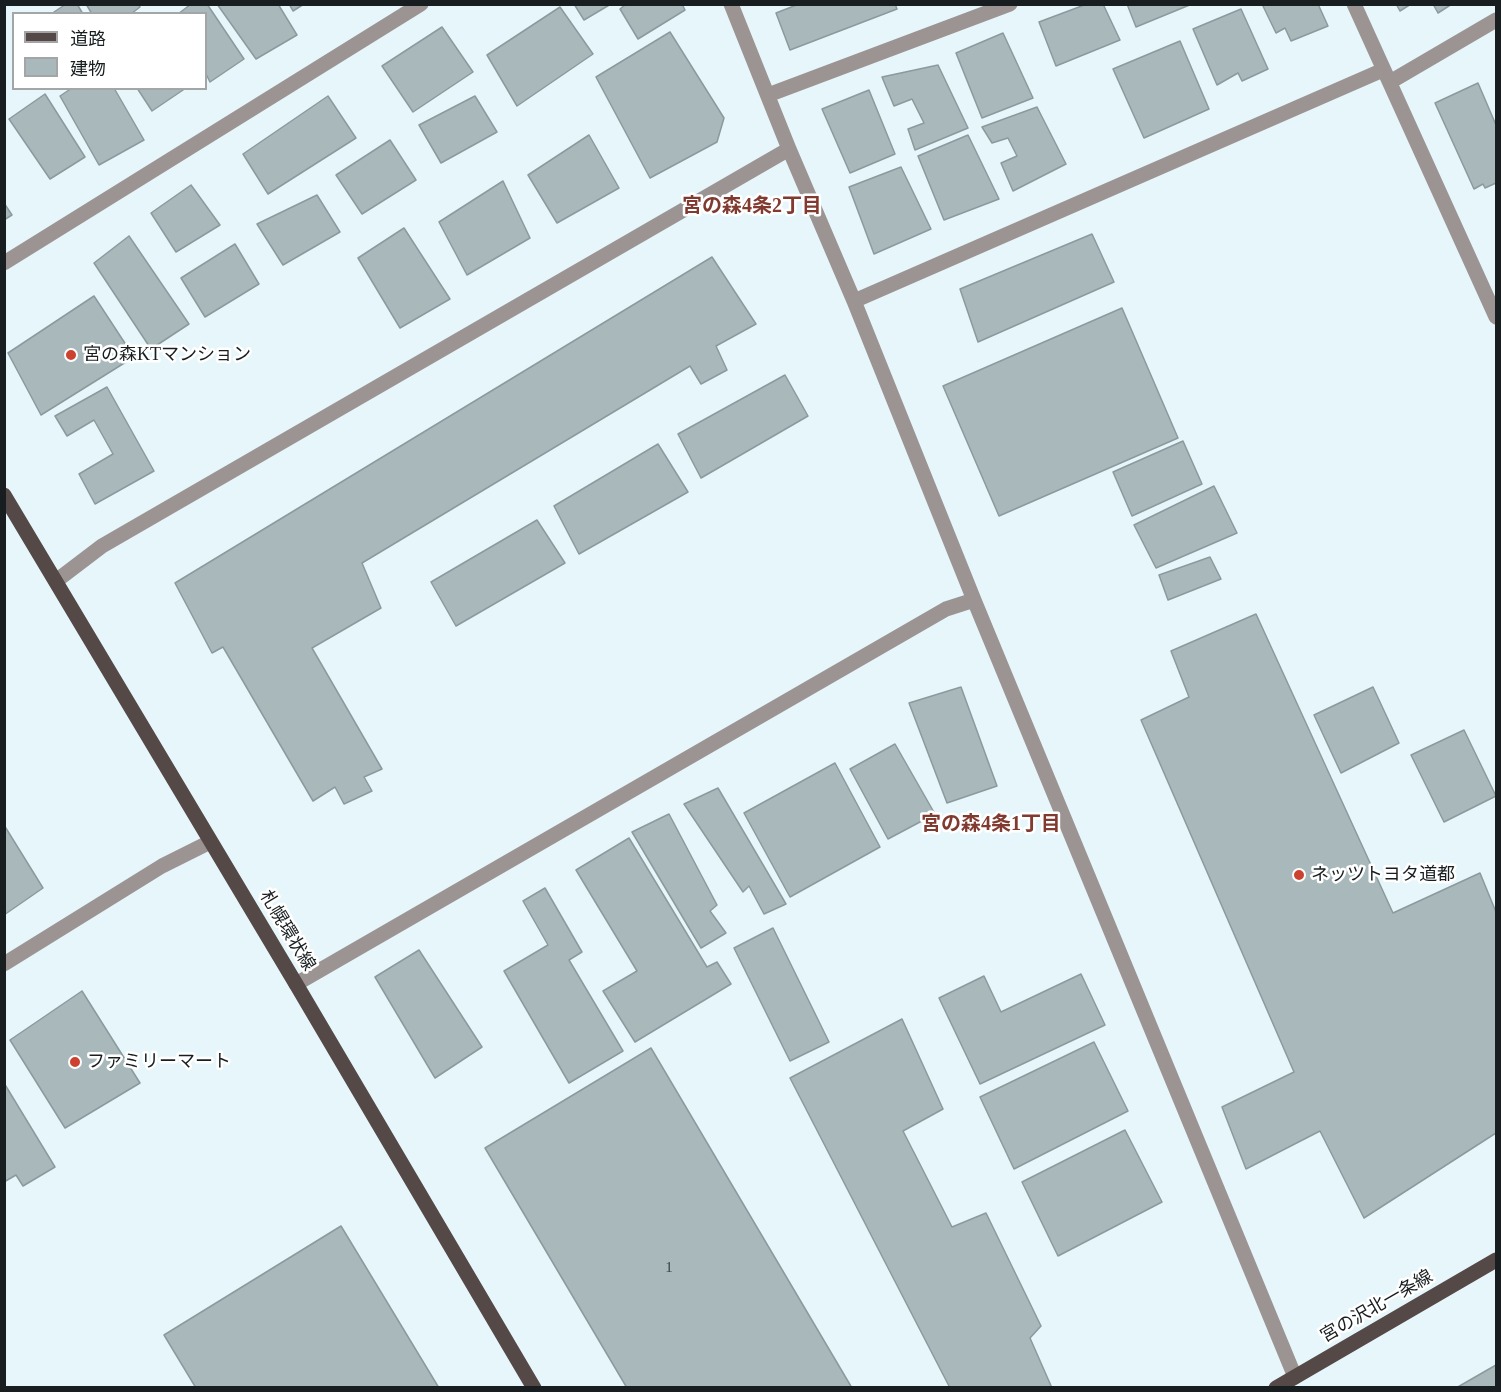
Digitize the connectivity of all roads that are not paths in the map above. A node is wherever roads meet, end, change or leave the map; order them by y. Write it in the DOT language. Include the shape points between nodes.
graph roads {
  1 [pos="421,4"];
  2 [pos="731,4"];
  3 [pos="1010,4"];
  4 [pos="1354,4"];
  5 [pos="1497,20"];
  6 [pos="1386,76"];
  7 [pos="768,95"];
  8 [pos="789,149"];
  9 [pos="4,263"];
  10 [pos="854,301"];
  11 [pos="1497,317"];
  12 [pos="4,495"];
  13 [pos="56,582"];
  14 [pos="974,600"];
  15 [pos="210,842"];
  16 [pos="4,964"];
  17 [pos="296,984"];
  18 [pos="1497,1260"];
  19 [pos="1295,1377"];
  20 [pos="534,1388"];
  21 [pos="1276,1388"];
  1 -- 9 [label="street"];
  2 -- 7 [label="street"];
  3 -- 7 [label="street"];
  4 -- 6 [label="street"];
  5 -- 6 [label="street"];
  6 -- 10 [label="street"];
  6 -- 11 [label="street"];
  7 -- 8 [label="street"];
  8 -- 10 [label="street"];
  8 -- 13 [label="street" via="102,546"];
  10 -- 14 [label="street"];
  12 -- 13 [label="main road, 札幌環状線"];
  13 -- 15 [label="main road, 札幌環状線"];
  14 -- 17 [label="street" via="946,609"];
  14 -- 19 [label="street"];
  15 -- 16 [label="street" via="162,866"];
  15 -- 17 [label="main road, 札幌環状線"];
  17 -- 20 [label="main road, 札幌環状線"];
  18 -- 19 [label="main road, 宮の沢北一条線"];
  19 -- 21 [label="main road, 宮の沢北一条線"];
}
